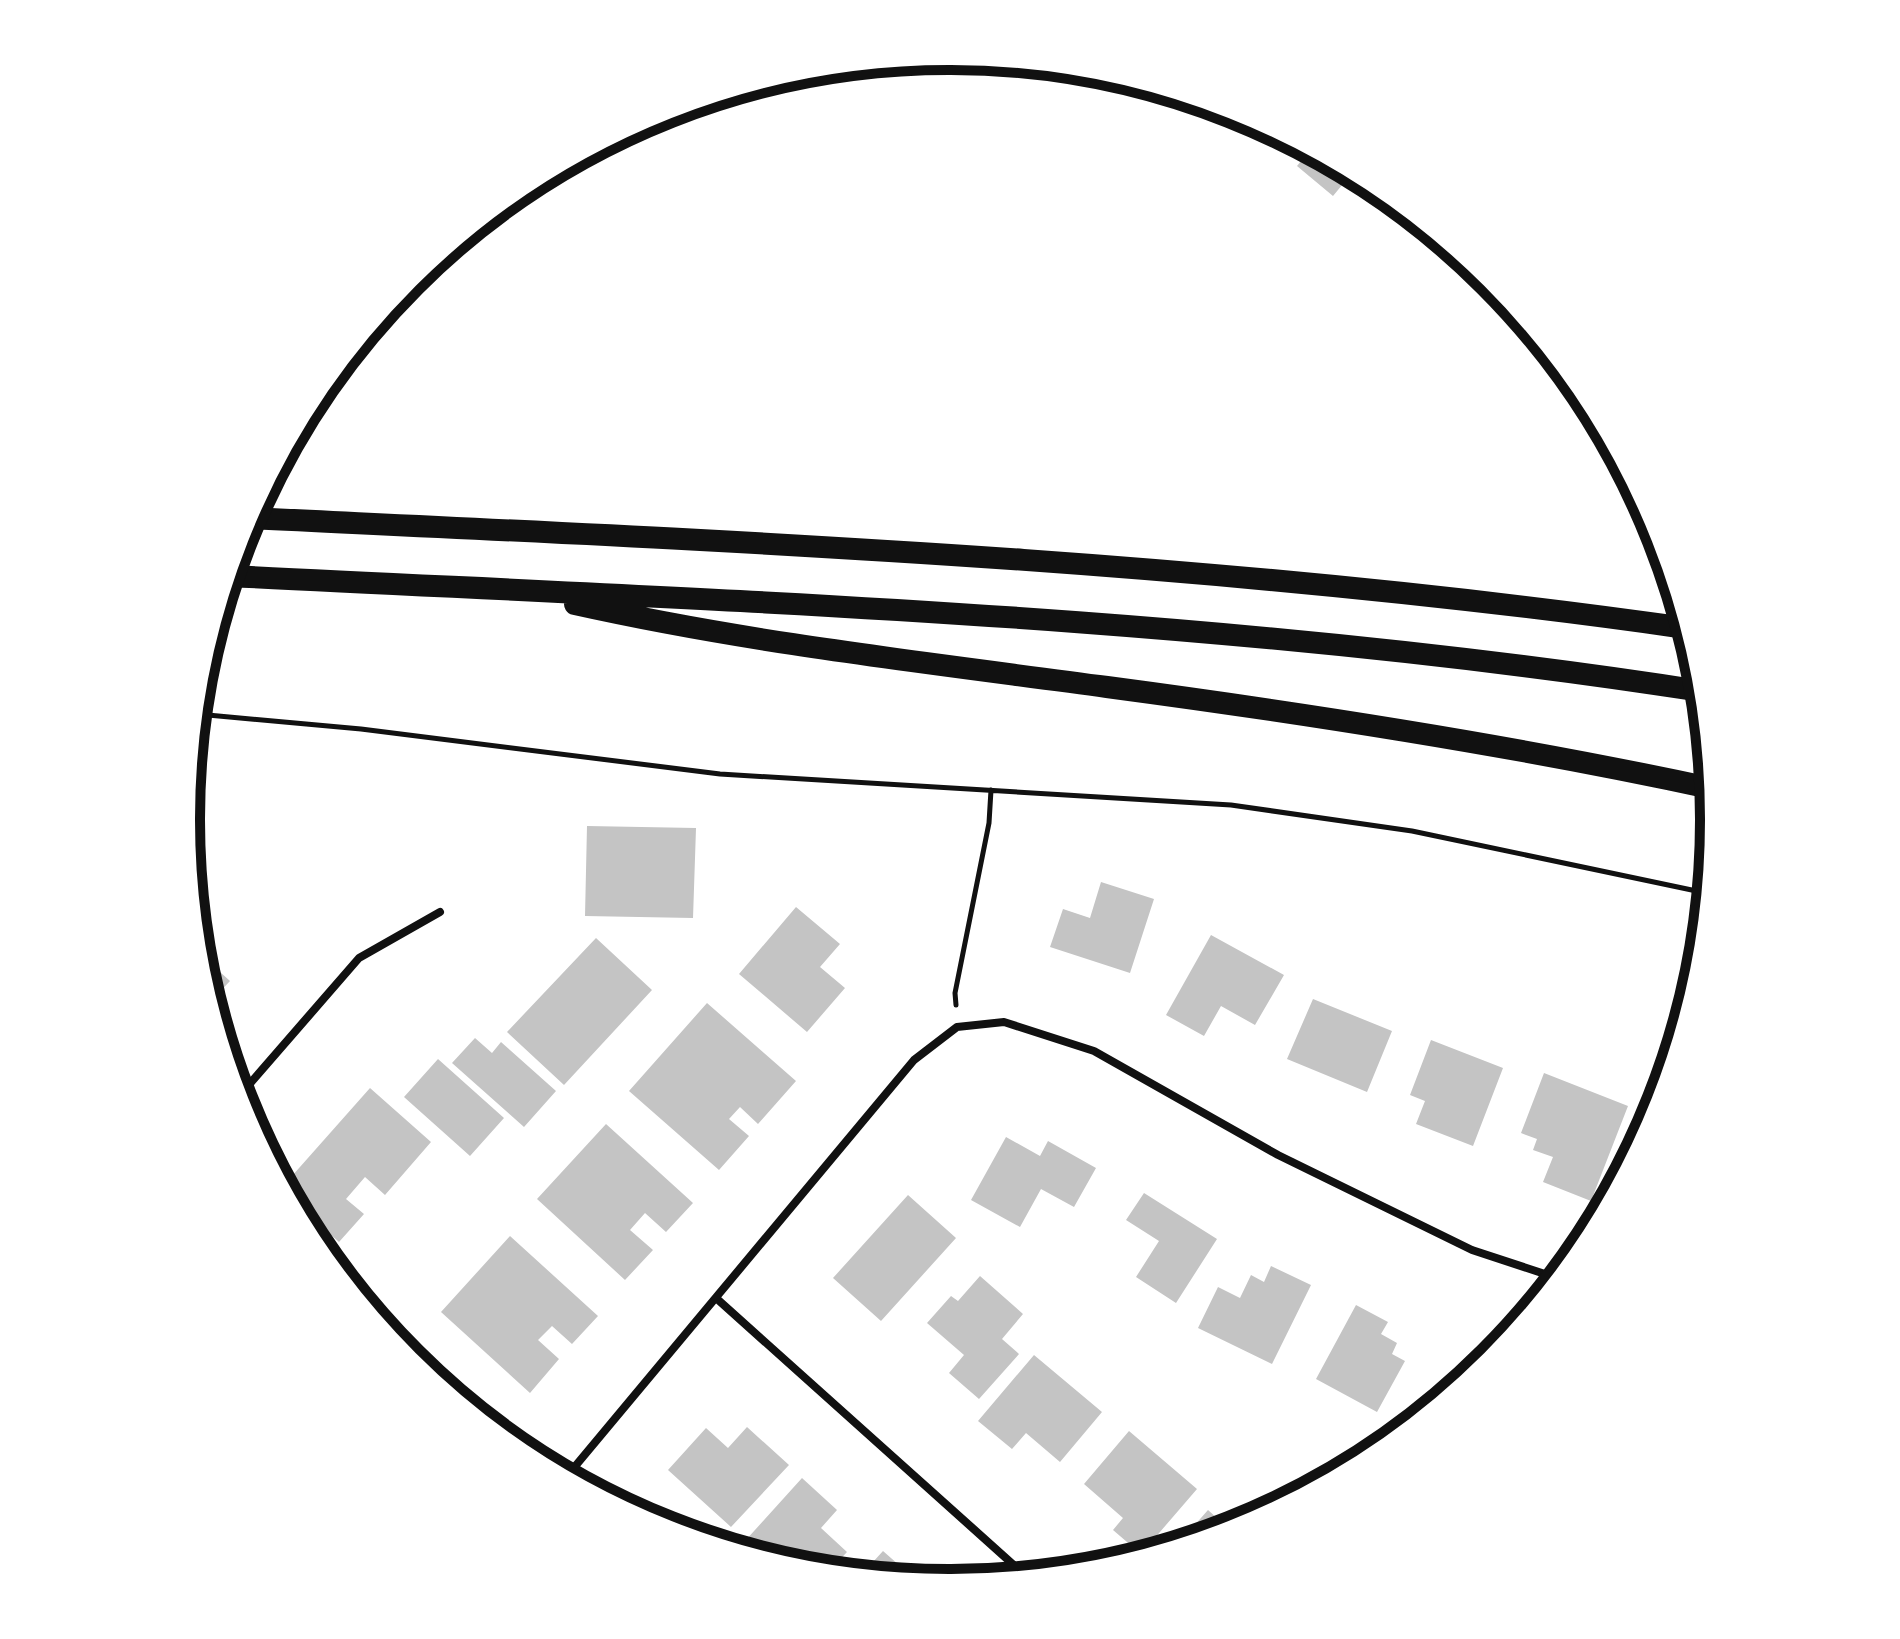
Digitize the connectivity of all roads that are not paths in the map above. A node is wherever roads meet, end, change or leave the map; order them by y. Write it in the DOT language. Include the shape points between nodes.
graph roads {
  1 [pos="264,519"];
  2 [pos="241,577"];
  3 [pos="515,591"];
  4 [pos="1674,626"];
  5 [pos="1688,689"];
  6 [pos="1699,786"];
  7 [pos="440,912"];
  8 [pos="249,1084"];
  9 [pos="1546,1274"];
  10 [pos="716,1298"];
  11 [pos="574,1468"];
  12 [pos="1015,1566"];
  1 -- 4 [label="highway" via="1098,564 1440,596"];
  2 -- 3 [label="highway"];
  3 -- 5 [label="highway" via="1207,632"];
  3 -- 6 [label="highway" via="806,646 1505,746"];
  7 -- 8 [label="street" via="359,958"];
  9 -- 10 [label="street" via="1472,1250 1292,1162 1094,1051 1004,1022 957,1027 914,1060"];
  10 -- 11 [label="street"];
  10 -- 12 [label="street"];
}
